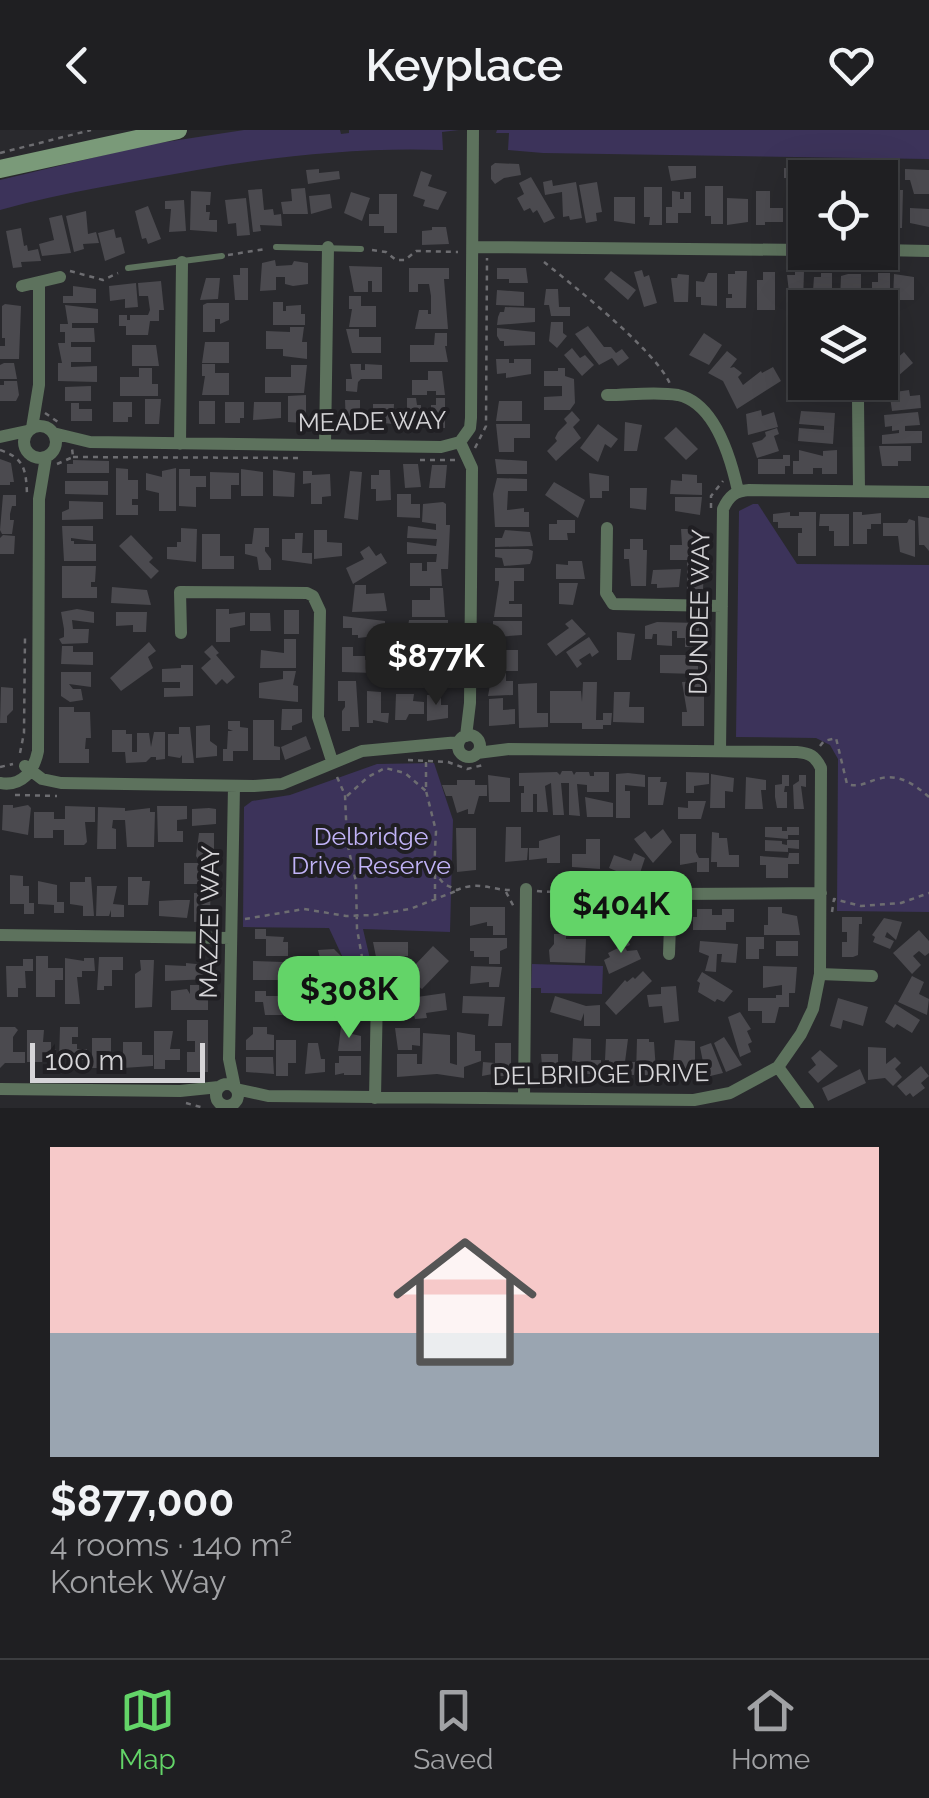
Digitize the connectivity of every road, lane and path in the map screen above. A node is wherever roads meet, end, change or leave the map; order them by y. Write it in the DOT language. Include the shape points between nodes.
graph roads {
  1 [pos="91,130"];
  2 [pos="178,130"];
  3 [pos="473,130"];
  4 [pos="0,152"];
  5 [pos="0,168"];
  6 [pos="474,246"];
  7 [pos="276,247"];
  8 [pos="328,247"];
  9 [pos="538,248"];
  10 [pos="361,249"];
  11 [pos="788,250"];
  12 [pos="898,250"];
  13 [pos="929,251"];
  14 [pos="460,252"];
  15 [pos="222,256"];
  16 [pos="182,262"];
  17 [pos="128,268"];
  18 [pos="60,277"];
  19 [pos="39,282"];
  20 [pos="22,286"];
  21 [pos="39,386"];
  22 [pos="607,395"];
  23 [pos="672,396"];
  24 [pos="858,400"];
  25 [pos="30,430"];
  26 [pos="50,430"];
  27 [pos="0,438"];
  28 [pos="90,442"];
  29 [pos="460,442"];
  30 [pos="180,444"];
  31 [pos="326,445"];
  32 [pos="0,450"];
  33 [pos="39,454"];
  34 [pos="74,457"];
  35 [pos="307,458"];
  36 [pos="412,460"];
  37 [pos="460,460"];
  38 [pos="736,484"];
  39 [pos="859,492"];
  40 [pos="929,492"];
  41 [pos="33,502"];
  42 [pos="710,520"];
  43 [pos="607,528"];
  44 [pos="722,606"];
  45 [pos="26,621"];
  46 [pos="181,633"];
  47 [pos="472,748"];
  48 [pos="720,751"];
  49 [pos="426,754"];
  50 [pos="813,756"];
  51 [pos="408,760"];
  52 [pos="332,761"];
  53 [pos="0,767"];
  54 [pos="28,768"];
  55 [pos="0,782"];
  56 [pos="234,786"];
  57 [pos="426,791"];
  58 [pos="345,797"];
  59 [pos="929,798"];
  60 [pos="434,872"];
  61 [pos="526,889"];
  62 [pos="458,890"];
  63 [pos="821,893"];
  64 [pos="929,894"];
  65 [pos="671,896"];
  66 [pos="435,900"];
  67 [pos="820,911"];
  68 [pos="358,916"];
  69 [pos="244,919"];
  70 [pos="0,936"];
  71 [pos="230,938"];
  72 [pos="669,954"];
  73 [pos="820,974"];
  74 [pos="872,976"];
  75 [pos="366,978"];
  76 [pos="377,993"];
  77 [pos="778,1067"];
  78 [pos="0,1089"];
  79 [pos="227,1092"];
  80 [pos="376,1098"];
  81 [pos="524,1098"];
  82 [pos="808,1108"];
  1 -- 4 [label="path"];
  2 -- 5 [label="street"];
  3 -- 6 [label="street, MEADE WAY"];
  6 -- 9 [label="street"];
  6 -- 29 [label="street, MEADE WAY" via="472,418"];
  7 -- 8 [label="lane"];
  7 -- 15 [label="path"];
  8 -- 10 [label="lane"];
  8 -- 31 [label="street"];
  9 -- 11 [label="street"];
  9 -- 23 [label="path" via="544,262 657,364"];
  10 -- 14 [label="path" via="396,260 416,251"];
  12 -- 13 [label="street"];
  15 -- 16 [label="lane"];
  16 -- 17 [label="lane"];
  16 -- 30 [label="street"];
  17 -- 18 [label="path" via="103,280 73,270"];
  18 -- 19 [label="street"];
  19 -- 20 [label="street"];
  19 -- 21 [label="street"];
  21 -- 25 [label="street"];
  21 -- 26 [label="street"];
  22 -- 23 [label="street"];
  23 -- 38 [label="street" via="714,425"];
  24 -- 39 [label="street"];
  25 -- 26 [label="street, MEADE WAY"];
  25 -- 27 [label="street, MEADE WAY"];
  25 -- 33 [label="street" via="24,440"];
  26 -- 28 [label="street, MEADE WAY"];
  26 -- 33 [label="street" via="56,443"];
  27 -- 33 [label="street"];
  28 -- 30 [label="street, MEADE WAY"];
  28 -- 33 [label="street, MEADE WAY"];
  29 -- 31 [label="street, MEADE WAY"];
  29 -- 47 [label="street" via="472,468"];
  30 -- 31 [label="street, MEADE WAY"];
  32 -- 41 [label="path" via="21,460"];
  33 -- 41 [label="street"];
  34 -- 35 [label="path"];
  36 -- 37 [label="path"];
  38 -- 39 [label="street"];
  38 -- 42 [label="path" via="722,481 710,496"];
  38 -- 44 [label="street, DUNDEE WAY" via="724,509"];
  39 -- 40 [label="street"];
  41 -- 54 [label="street" via="36,740"];
  43 -- 44 [label="street" via="606,593 613,604"];
  44 -- 48 [label="street, DUNDEE WAY"];
  45 -- 53 [label="path" via="23,742 14,763"];
  46 -- 52 [label="street" via="180,592 313,596 320,611 318,718"];
  47 -- 48 [label="street"];
  47 -- 49 [label="street"];
  47 -- 49 [label="path" via="467,769"];
  48 -- 50 [label="street"];
  49 -- 51 [label="path"];
  49 -- 52 [label="street" via="388,747"];
  49 -- 57 [label="path"];
  50 -- 59 [label="path" via="824,740 836,738 847,784 858,787 882,777 910,781"];
  50 -- 63 [label="street, DELBRIDGE DRIVE" via="821,768"];
  52 -- 56 [label="street" via="282,784"];
  52 -- 58 [label="path"];
  54 -- 55 [label="street"];
  54 -- 56 [label="street" via="61,783"];
  56 -- 71 [label="street, MAZZEI WAY"];
  57 -- 58 [label="path" via="405,773 385,768"];
  57 -- 60 [label="path" via="436,831"];
  58 -- 68 [label="path"];
  60 -- 62 [label="path"];
  60 -- 66 [label="path"];
  61 -- 62 [label="path" via="471,884"];
  61 -- 65 [label="path"];
  61 -- 81 [label="street"];
  62 -- 66 [label="path"];
  63 -- 65 [label="street"];
  63 -- 67 [label="street, DELBRIDGE DRIVE"];
  64 -- 67 [label="path" via="862,906 834,900 834,912"];
  65 -- 72 [label="street"];
  66 -- 68 [label="path"];
  67 -- 73 [label="street, DELBRIDGE DRIVE"];
  68 -- 69 [label="path" via="304,908"];
  68 -- 75 [label="path"];
  70 -- 71 [label="street"];
  71 -- 79 [label="street, MAZZEI WAY"];
  73 -- 74 [label="street"];
  73 -- 77 [label="street, DELBRIDGE DRIVE" via="813,1009"];
  76 -- 80 [label="street"];
  77 -- 81 [label="street, DELBRIDGE DRIVE" via="730,1093 694,1100"];
  77 -- 82 [label="street"];
  78 -- 79 [label="street, DELBRIDGE DRIVE"];
  79 -- 80 [label="street, DELBRIDGE DRIVE"];
  80 -- 81 [label="street, DELBRIDGE DRIVE"];
}
